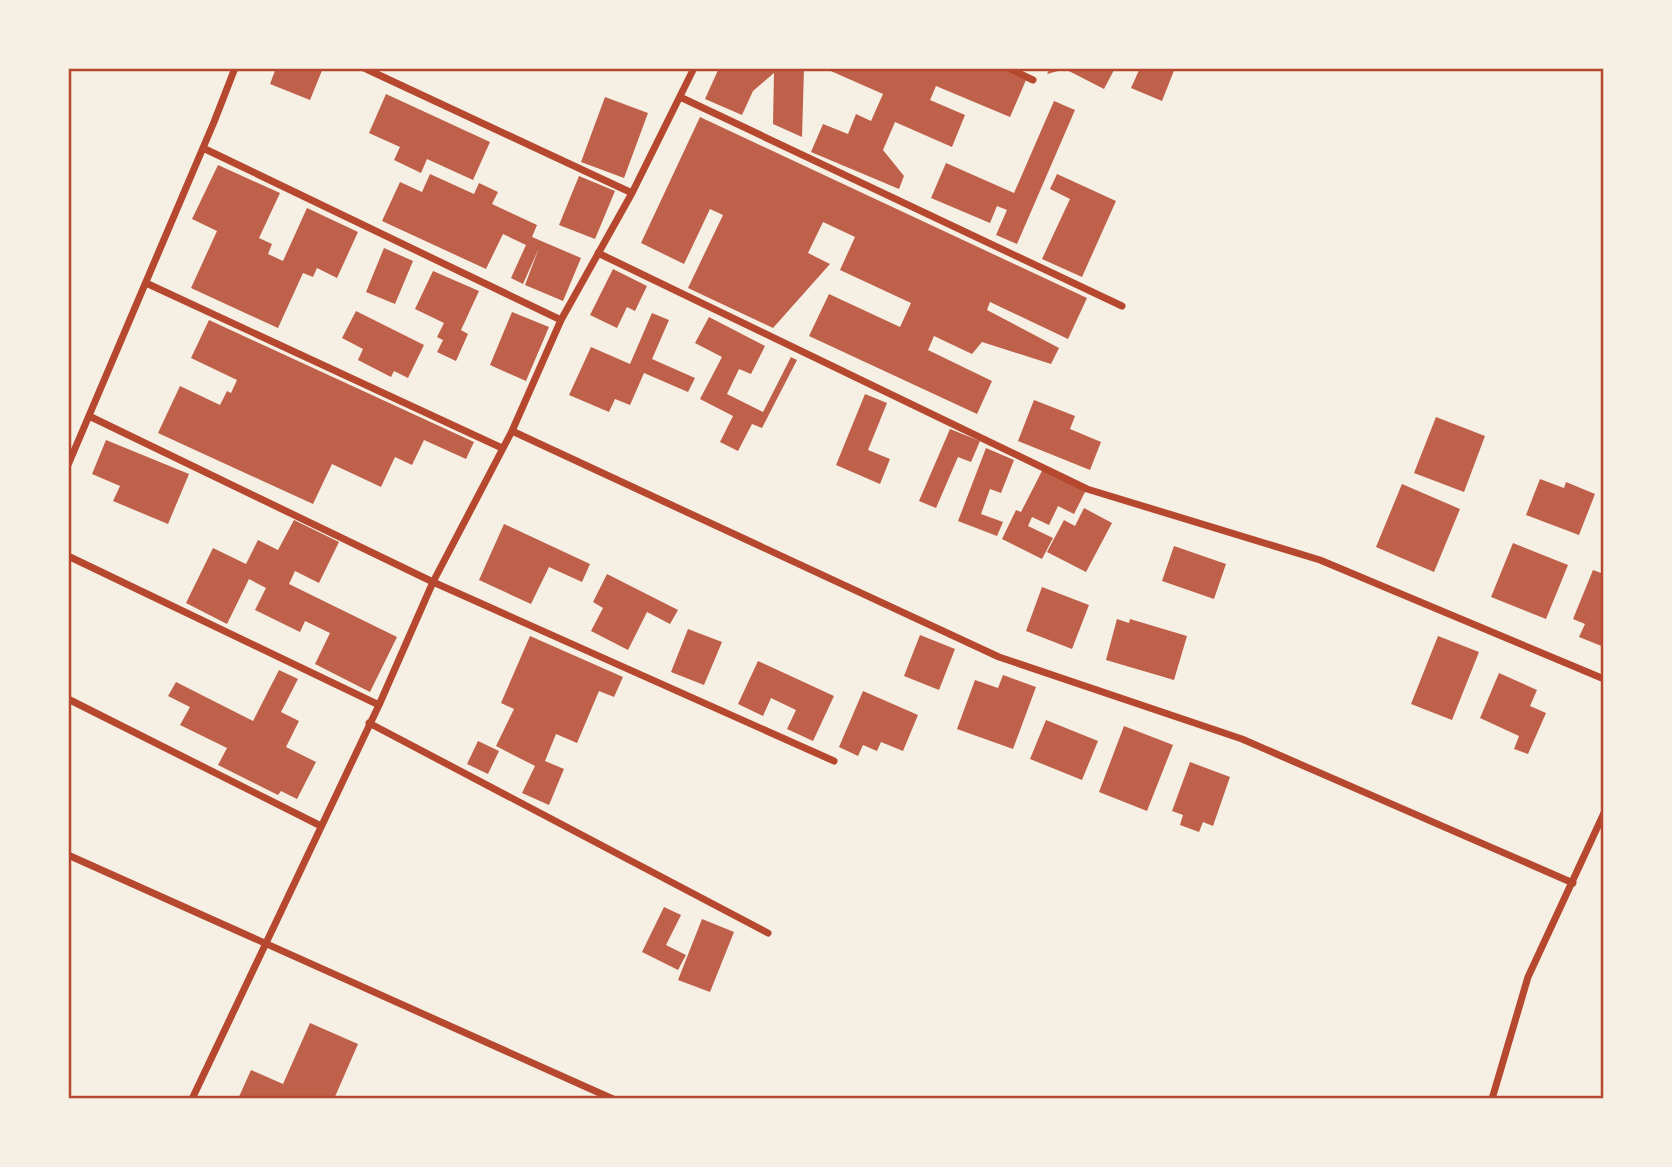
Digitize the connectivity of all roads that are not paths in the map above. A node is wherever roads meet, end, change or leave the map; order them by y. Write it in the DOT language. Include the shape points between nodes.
graph roads {
  1 [pos="223,68"];
  2 [pos="364,68"];
  3 [pos="694,68"];
  4 [pos="1008,68"];
  5 [pos="234,71"];
  6 [pos="1033,80"];
  7 [pos="680,97"];
  8 [pos="203,148"];
  9 [pos="632,193"];
  10 [pos="598,253"];
  11 [pos="146,284"];
  12 [pos="1122,306"];
  13 [pos="561,320"];
  14 [pos="89,416"];
  15 [pos="512,431"];
  16 [pos="502,448"];
  17 [pos="68,465"];
  18 [pos="68,556"];
  19 [pos="433,582"];
  20 [pos="1604,679"];
  21 [pos="68,699"];
  22 [pos="379,705"];
  23 [pos="369,723"];
  24 [pos="834,761"];
  25 [pos="1604,813"];
  26 [pos="321,825"];
  27 [pos="68,855"];
  28 [pos="1573,883"];
  29 [pos="768,933"];
  30 [pos="265,941"];
  31 [pos="192,1099"];
  32 [pos="613,1099"];
  33 [pos="1492,1099"];
  1 -- 5 [label="street"];
  2 -- 9 [label="street"];
  3 -- 7 [label="street"];
  4 -- 6 [label="street"];
  5 -- 8 [label="street"];
  7 -- 9 [label="street"];
  7 -- 12 [label="street"];
  8 -- 11 [label="street"];
  8 -- 13 [label="street"];
  9 -- 10 [label="street"];
  10 -- 13 [label="street"];
  10 -- 20 [label="street" via="1087,489 1320,560"];
  11 -- 14 [label="street"];
  11 -- 16 [label="street"];
  13 -- 15 [label="street"];
  14 -- 17 [label="street"];
  14 -- 19 [label="street"];
  15 -- 16 [label="street"];
  15 -- 28 [label="street" via="999,657 1242,739"];
  16 -- 19 [label="street"];
  18 -- 22 [label="street"];
  19 -- 22 [label="street"];
  19 -- 24 [label="street"];
  21 -- 26 [label="street"];
  22 -- 23 [label="street"];
  23 -- 26 [label="street"];
  23 -- 29 [label="street"];
  25 -- 28 [label="street"];
  26 -- 30 [label="street"];
  27 -- 30 [label="street"];
  28 -- 33 [label="street" via="1528,977"];
  30 -- 31 [label="street"];
  30 -- 32 [label="street"];
}
